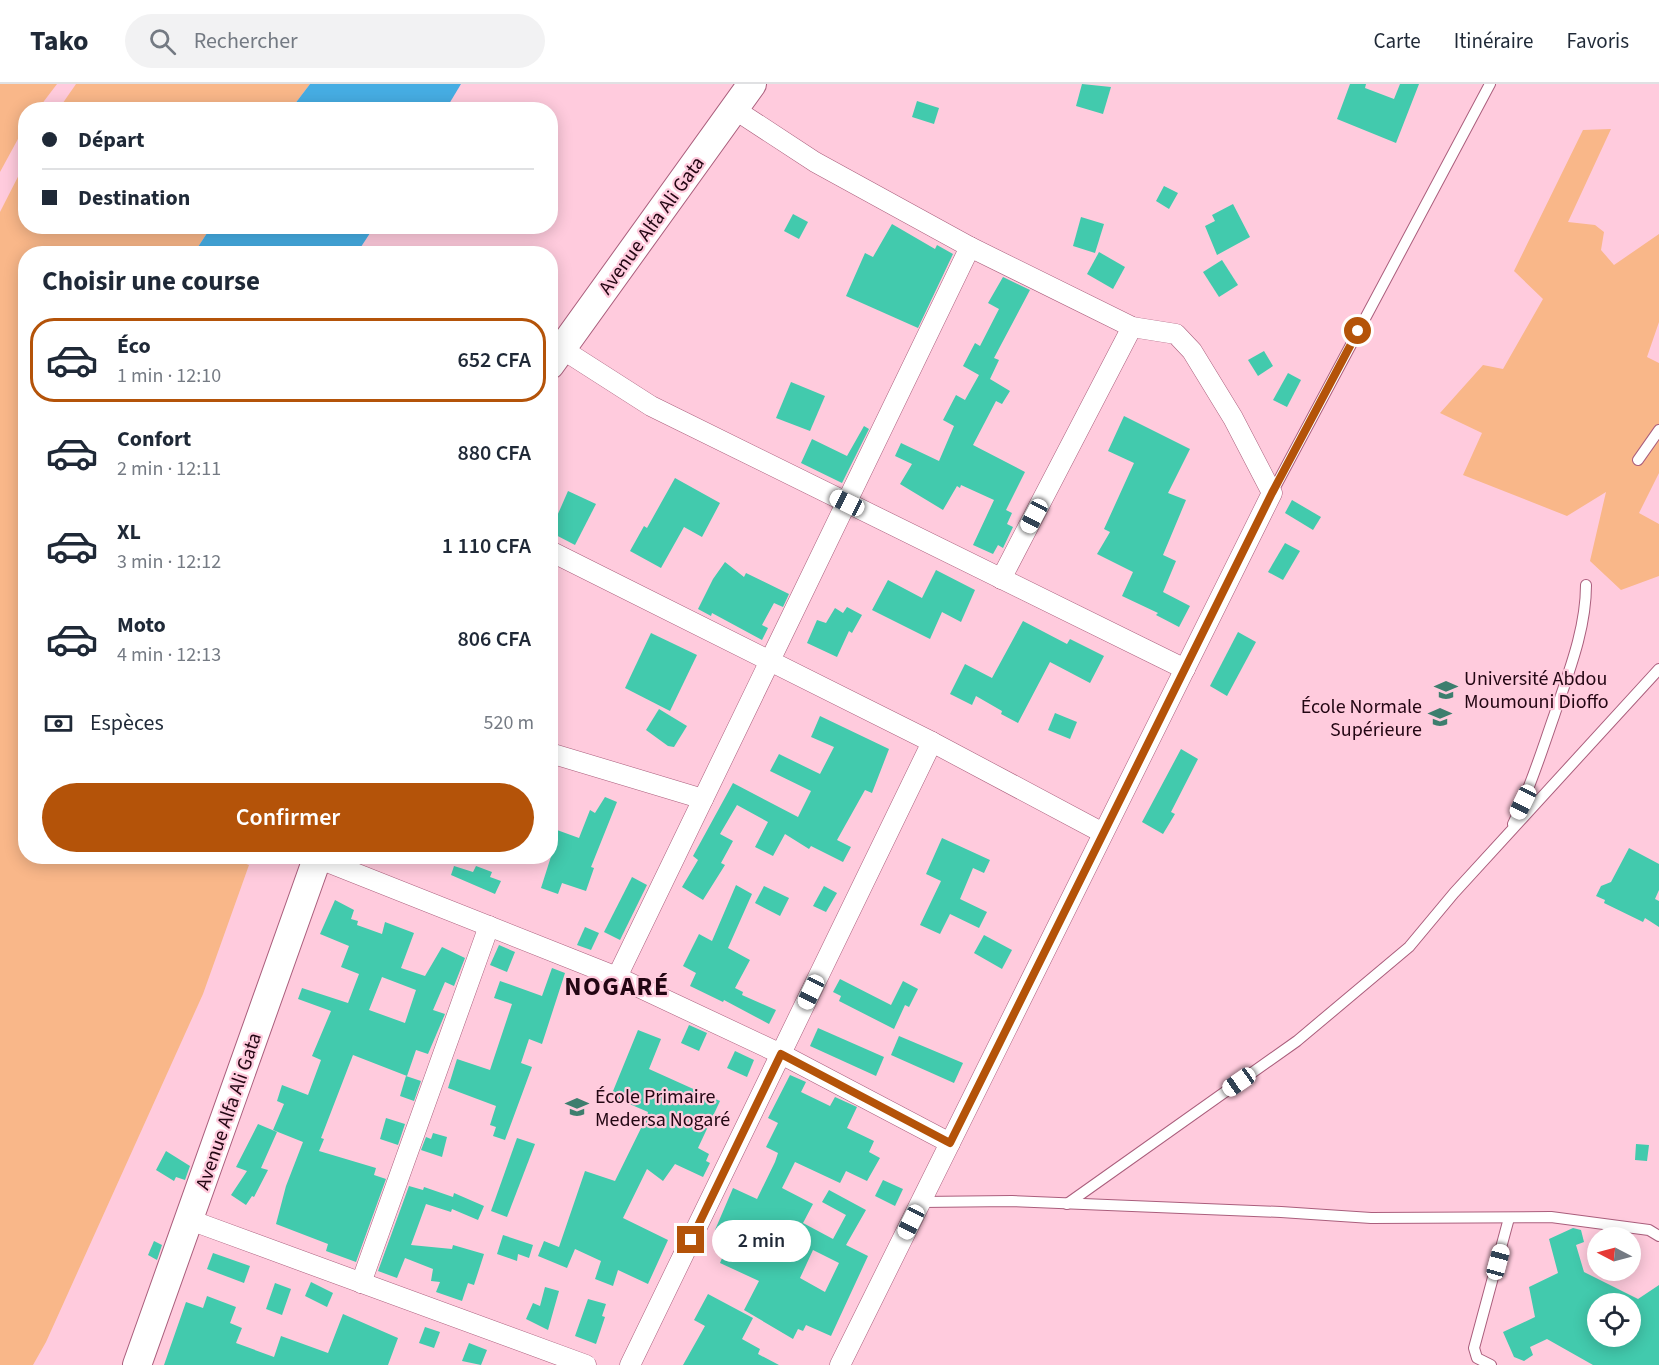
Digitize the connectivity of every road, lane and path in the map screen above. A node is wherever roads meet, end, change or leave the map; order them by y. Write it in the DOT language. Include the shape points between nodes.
graph roads {
  1 [pos="752,84"];
  2 [pos="1490,84"];
  3 [pos="734,109"];
  4 [pos="970,247"];
  5 [pos="1132,327"];
  6 [pos="558,354"];
  7 [pos="558,358"];
  8 [pos="1659,430"];
  9 [pos="1638,460"];
  10 [pos="1272,493"];
  11 [pos="847,503"];
  12 [pos="558,555"];
  13 [pos="1001,579"];
  14 [pos="1586,585"];
  15 [pos="771,662"];
  16 [pos="1185,669"];
  17 [pos="1659,669"];
  18 [pos="932,742"];
  19 [pos="558,755"];
  20 [pos="703,799"];
  21 [pos="1103,833"];
  22 [pos="1507,835"];
  23 [pos="316,864"];
  24 [pos="335,864"];
  25 [pos="489,926"];
  26 [pos="617,977"];
  27 [pos="781,1054"];
  28 [pos="950,1143"];
  29 [pos="921,1202"];
  30 [pos="1067,1204"];
  31 [pos="1509,1218"];
  32 [pos="190,1220"];
  33 [pos="1659,1236"];
  34 [pos="361,1282"];
  35 [pos="137,1365"];
  36 [pos="586,1365"];
  37 [pos="630,1365"];
  38 [pos="840,1365"];
  39 [pos="1491,1365"];
  1 -- 3 [label="street, Avenue Alfa Ali Gata"];
  2 -- 10 [label="lane"];
  3 -- 4 [label="street" via="815,162"];
  3 -- 6 [label="street, Avenue Alfa Ali Gata"];
  4 -- 5 [label="street"];
  4 -- 11 [label="street"];
  5 -- 10 [label="street" via="1176,334 1186,343 1233,418"];
  5 -- 13 [label="street"];
  7 -- 11 [label="street"];
  8 -- 9 [label="lane"];
  10 -- 16 [label="street"];
  11 -- 13 [label="street"];
  11 -- 15 [label="street"];
  12 -- 15 [label="street"];
  13 -- 16 [label="street"];
  14 -- 22 [label="lane" via="1586,606 1568,675 1532,786"];
  15 -- 18 [label="street"];
  15 -- 20 [label="street"];
  16 -- 21 [label="street"];
  17 -- 22 [label="lane"];
  18 -- 21 [label="street"];
  18 -- 27 [label="street"];
  19 -- 20 [label="street"];
  20 -- 26 [label="street"];
  21 -- 28 [label="street"];
  22 -- 30 [label="lane" via="1409,947 1297,1041"];
  23 -- 32 [label="street, Avenue Alfa Ali Gata"];
  24 -- 25 [label="street"];
  25 -- 26 [label="street"];
  25 -- 34 [label="street"];
  26 -- 27 [label="street"];
  27 -- 28 [label="street"];
  27 -- 37 [label="street"];
  28 -- 29 [label="street"];
  29 -- 30 [label="lane"];
  29 -- 38 [label="street"];
  30 -- 31 [label="lane" via="1371,1218"];
  31 -- 33 [label="lane" via="1551,1217 1648,1230"];
  31 -- 39 [label="lane" via="1474,1348 1477,1358"];
  32 -- 34 [label="street"];
  32 -- 35 [label="street, Avenue Alfa Ali Gata"];
  34 -- 36 [label="street"];
}
